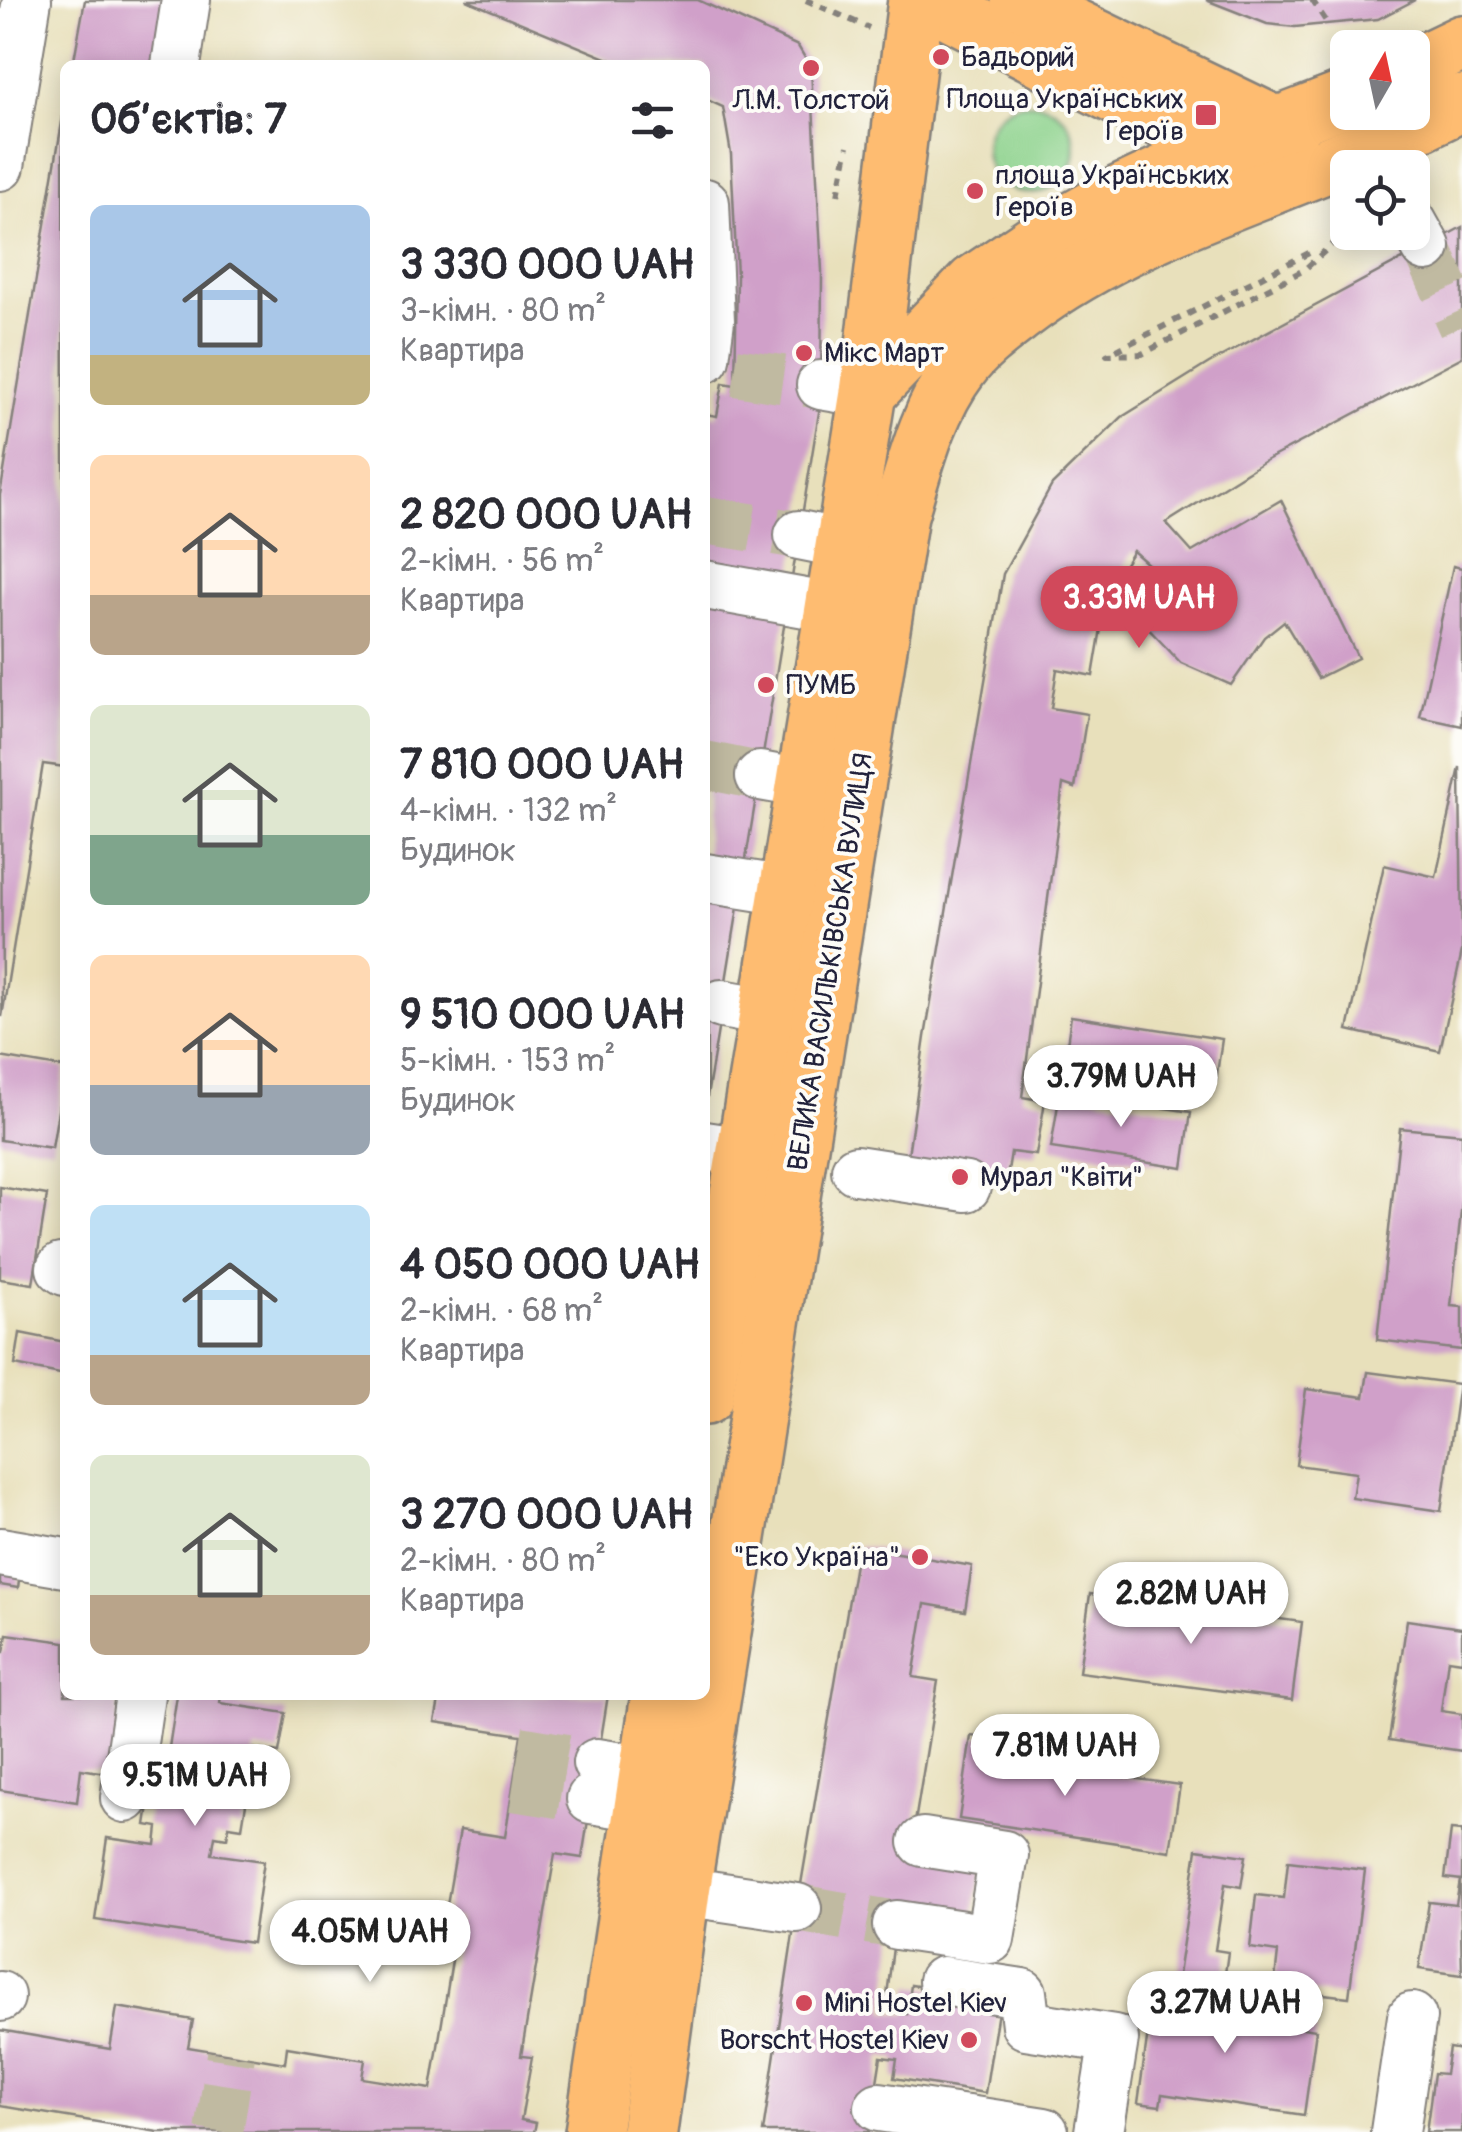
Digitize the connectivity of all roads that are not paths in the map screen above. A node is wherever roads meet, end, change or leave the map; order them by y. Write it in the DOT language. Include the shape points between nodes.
graph roads {
  1 [pos="27,0"];
  2 [pos="186,0"];
  3 [pos="916,0"];
  4 [pos="926,0"];
  5 [pos="1019,0"];
  6 [pos="1462,43"];
  7 [pos="1430,58"];
  8 [pos="177,60"];
  9 [pos="1462,103"];
  10 [pos="1330,114"];
  11 [pos="1220,148"];
  12 [pos="1291,150"];
  13 [pos="1389,150"];
  14 [pos="1330,153"];
  15 [pos="0,166"];
  16 [pos="710,320"];
  17 [pos="715,366"];
  18 [pos="844,389"];
  19 [pos="710,586"];
  20 [pos="833,608"];
  21 [pos="710,879"];
  22 [pos="787,892"];
  23 [pos="725,1149"];
  24 [pos="856,1170"];
  25 [pos="966,1187"];
  26 [pos="715,1268"];
  27 [pos="710,1332"];
  28 [pos="0,1552"];
  29 [pos="60,1562"];
  30 [pos="139,1700"];
  31 [pos="657,1700"];
  32 [pos="125,1798"];
  33 [pos="923,1842"];
  34 [pos="682,1891"];
  35 [pos="796,1908"];
  36 [pos="897,1925"];
  37 [pos="943,1980"];
  38 [pos="1412,2017"];
  39 [pos="879,2107"];
  40 [pos="966,2126"];
  41 [pos="593,2132"];
  42 [pos="649,2132"];
  43 [pos="1044,2132"];
  44 [pos="1100,2132"];
  45 [pos="1395,2132"];
  1 -- 15 [label="street"];
  2 -- 8 [label="street"];
  3 -- 18 [label="main road"];
  4 -- 11 [label="main road"];
  5 -- 12 [label="main road"];
  6 -- 7 [label="main road"];
  9 -- 13 [label="main road, ВЕЛИКА ВАСИЛЬКІВСЬКА ВУЛИЦЯ"];
  10 -- 12 [label="main road, ВЕЛИКА ВАСИЛЬКІВСЬКА ВУЛИЦЯ"];
  11 -- 12 [label="main road, ВЕЛИКА ВАСИЛЬКІВСЬКА ВУЛИЦЯ"];
  11 -- 18 [label="main road, ВЕЛИКА ВАСИЛЬКІВСЬКА ВУЛИЦЯ" via="1036,241"];
  12 -- 14 [label="main road, ВЕЛИКА ВАСИЛЬКІВСЬКА ВУЛИЦЯ"];
  12 -- 34 [label="main road, ВЕЛИКА ВАСИЛЬКІВСЬКА ВУЛИЦЯ" via="1048,292 987,338 938,402 920,446 900,515"];
  16 -- 17 [label="street"];
  18 -- 20 [label="main road, ВЕЛИКА ВАСИЛЬКІВСЬКА ВУЛИЦЯ" via="822,539"];
  19 -- 20 [label="street"];
  20 -- 22 [label="main road, ВЕЛИКА ВАСИЛЬКІВСЬКА ВУЛИЦЯ" via="782,780"];
  21 -- 22 [label="street"];
  22 -- 23 [label="main road, ВЕЛИКА ВАСИЛЬКІВСЬКА ВУЛИЦЯ" via="744,1008"];
  23 -- 26 [label="main road, ВЕЛИКА ВАСИЛЬКІВСЬКА ВУЛИЦЯ"];
  24 -- 25 [label="street"];
  26 -- 27 [label="main road, ВЕЛИКА ВАСИЛЬКІВСЬКА ВУЛИЦЯ"];
  28 -- 29 [label="street"];
  30 -- 32 [label="street"];
  31 -- 41 [label="main road" via="619,1785"];
  33 -- 36 [label="street" via="1004,1855 990,1939"];
  34 -- 35 [label="street"];
  34 -- 42 [label="main road, ВЕЛИКА ВАСИЛЬКІВСЬКА ВУЛИЦЯ"];
  37 -- 44 [label="street" via="1022,1993 1026,2025 1114,2039"];
  38 -- 45 [label="street"];
  39 -- 40 [label="street"];
  40 -- 43 [label="street"];
}
